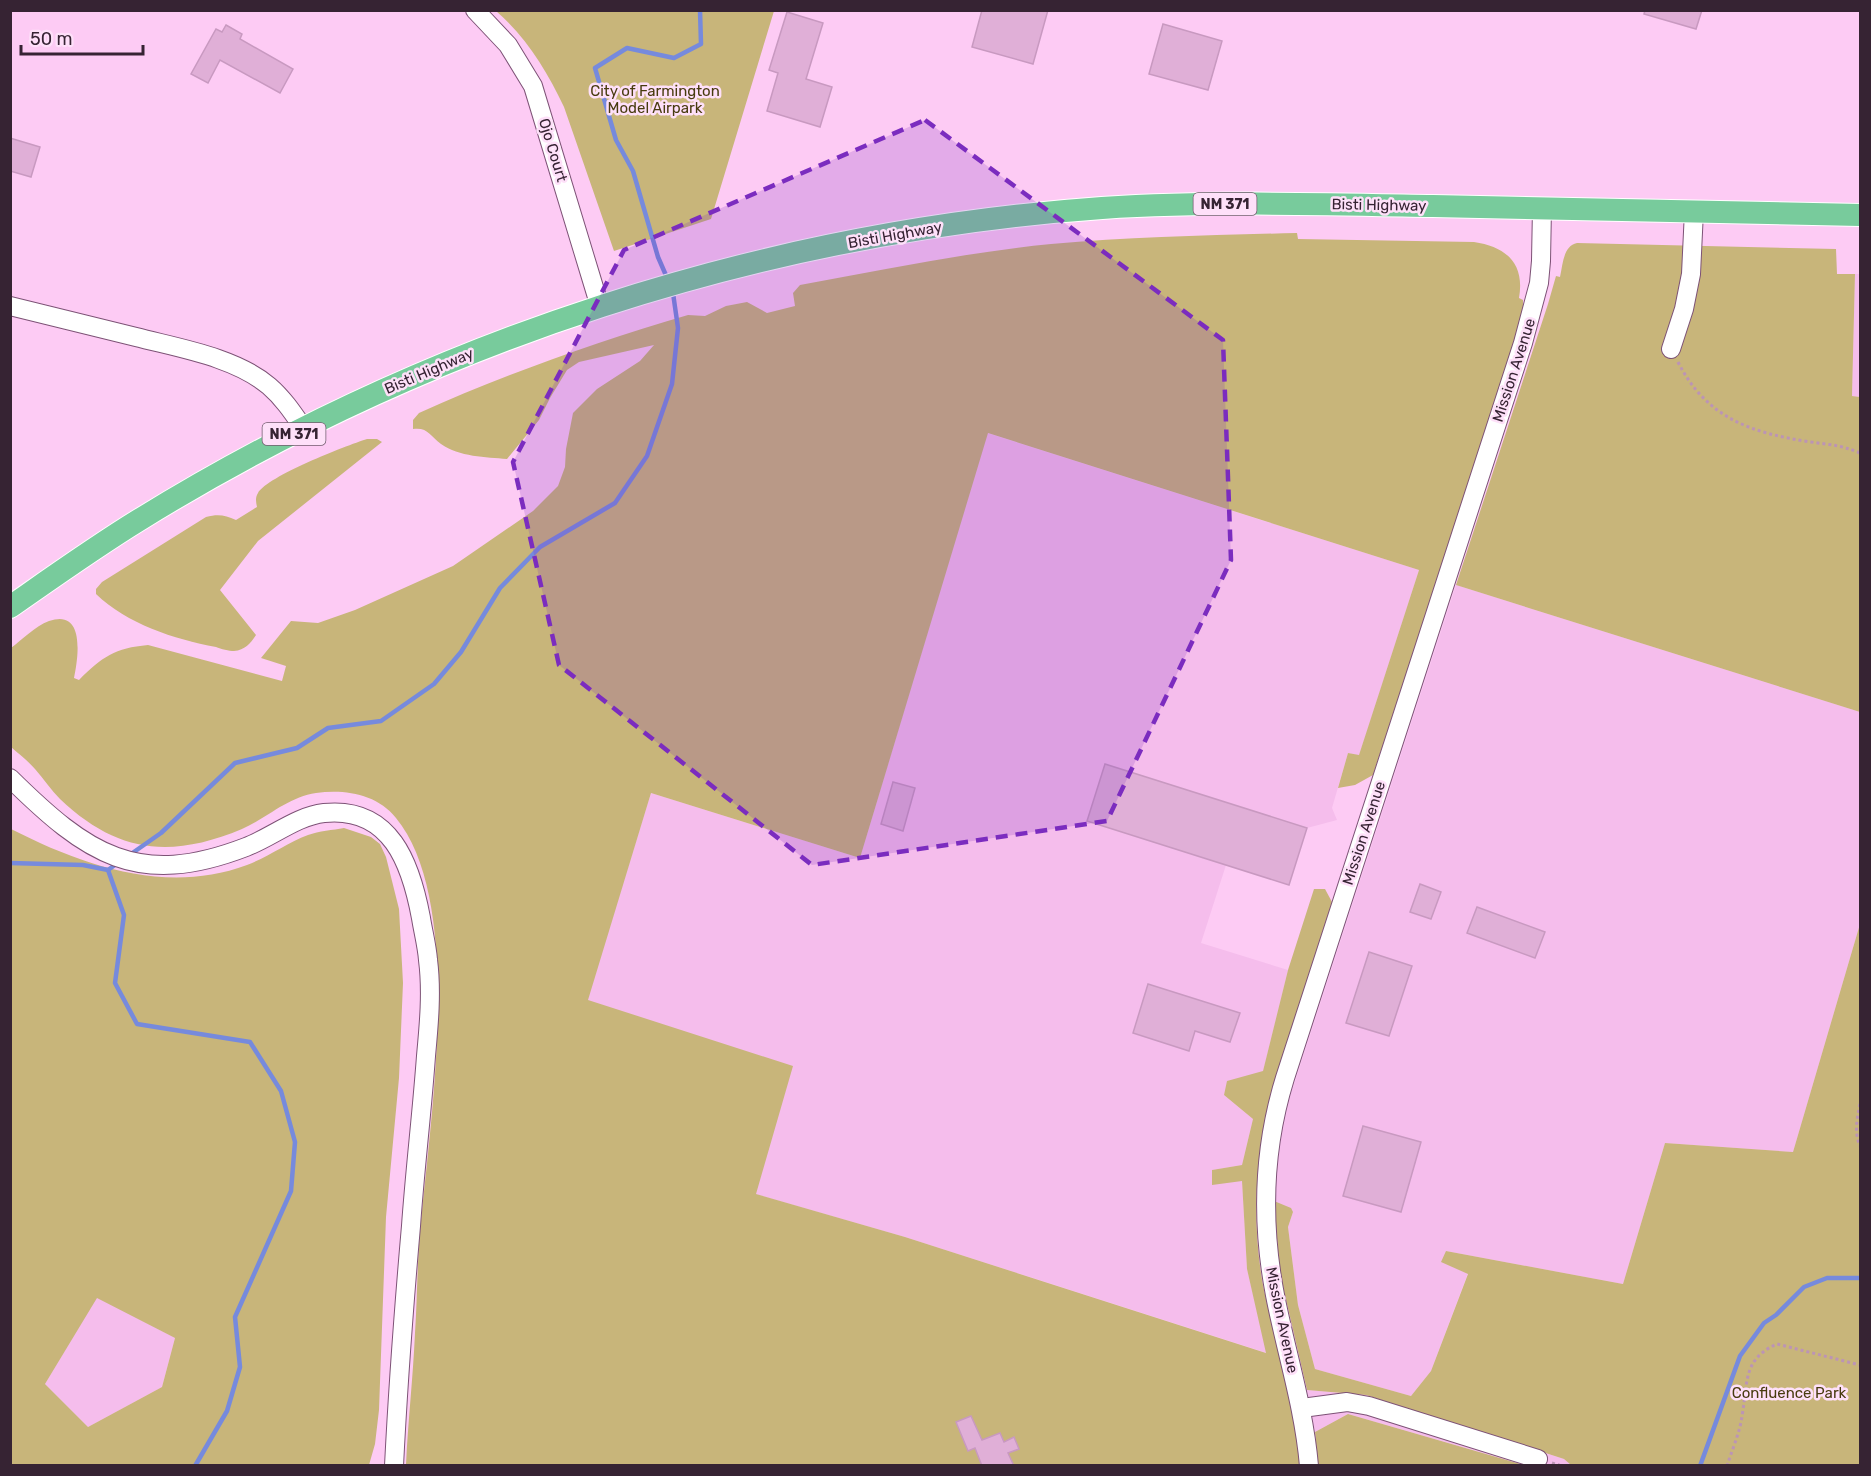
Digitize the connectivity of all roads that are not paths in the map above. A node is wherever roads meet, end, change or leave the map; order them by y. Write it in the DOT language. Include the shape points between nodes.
graph roads {
  1 [pos="475,10"];
  2 [pos="1542,208"];
  3 [pos="1694,211"];
  4 [pos="1860,215"];
  5 [pos="10,306"];
  6 [pos="600,307"];
  7 [pos="1671,349"];
  8 [pos="304,429"];
  9 [pos="10,607"];
  10 [pos="10,778"];
  11 [pos="1302,1408"];
  12 [pos="1538,1459"];
  13 [pos="394,1466"];
  14 [pos="1309,1466"];
  1 -- 6 [label="street, Ojo Court" via="508,45 533,86"];
  2 -- 3 [label="main road, Bisti Highway / NM 371"];
  2 -- 6 [label="main road, Bisti Highway / NM 371" via="1207,204 1039,214 840,244 701,277"];
  2 -- 11 [label="street, Mission Avenue" via="1542,261 1532,312 1275,1118 1267,1173 1266,1235 1275,1297"];
  3 -- 4 [label="main road, Bisti Highway / NM 371"];
  3 -- 7 [label="street" via="1691,274"];
  5 -- 8 [label="street" via="180,348 240,368 286,403"];
  6 -- 8 [label="main road, Bisti Highway / NM 371" via="462,357"];
  8 -- 9 [label="main road, Bisti Highway / NM 371" via="139,520"];
  10 -- 13 [label="street" via="71,833 117,858 141,864 194,862 254,843 326,813 346,813 379,826 394,840 411,875 429,960 429,1022"];
  11 -- 12 [label="street" via="1347,1402 1369,1406"];
  11 -- 14 [label="street, Mission Avenue"];
}
